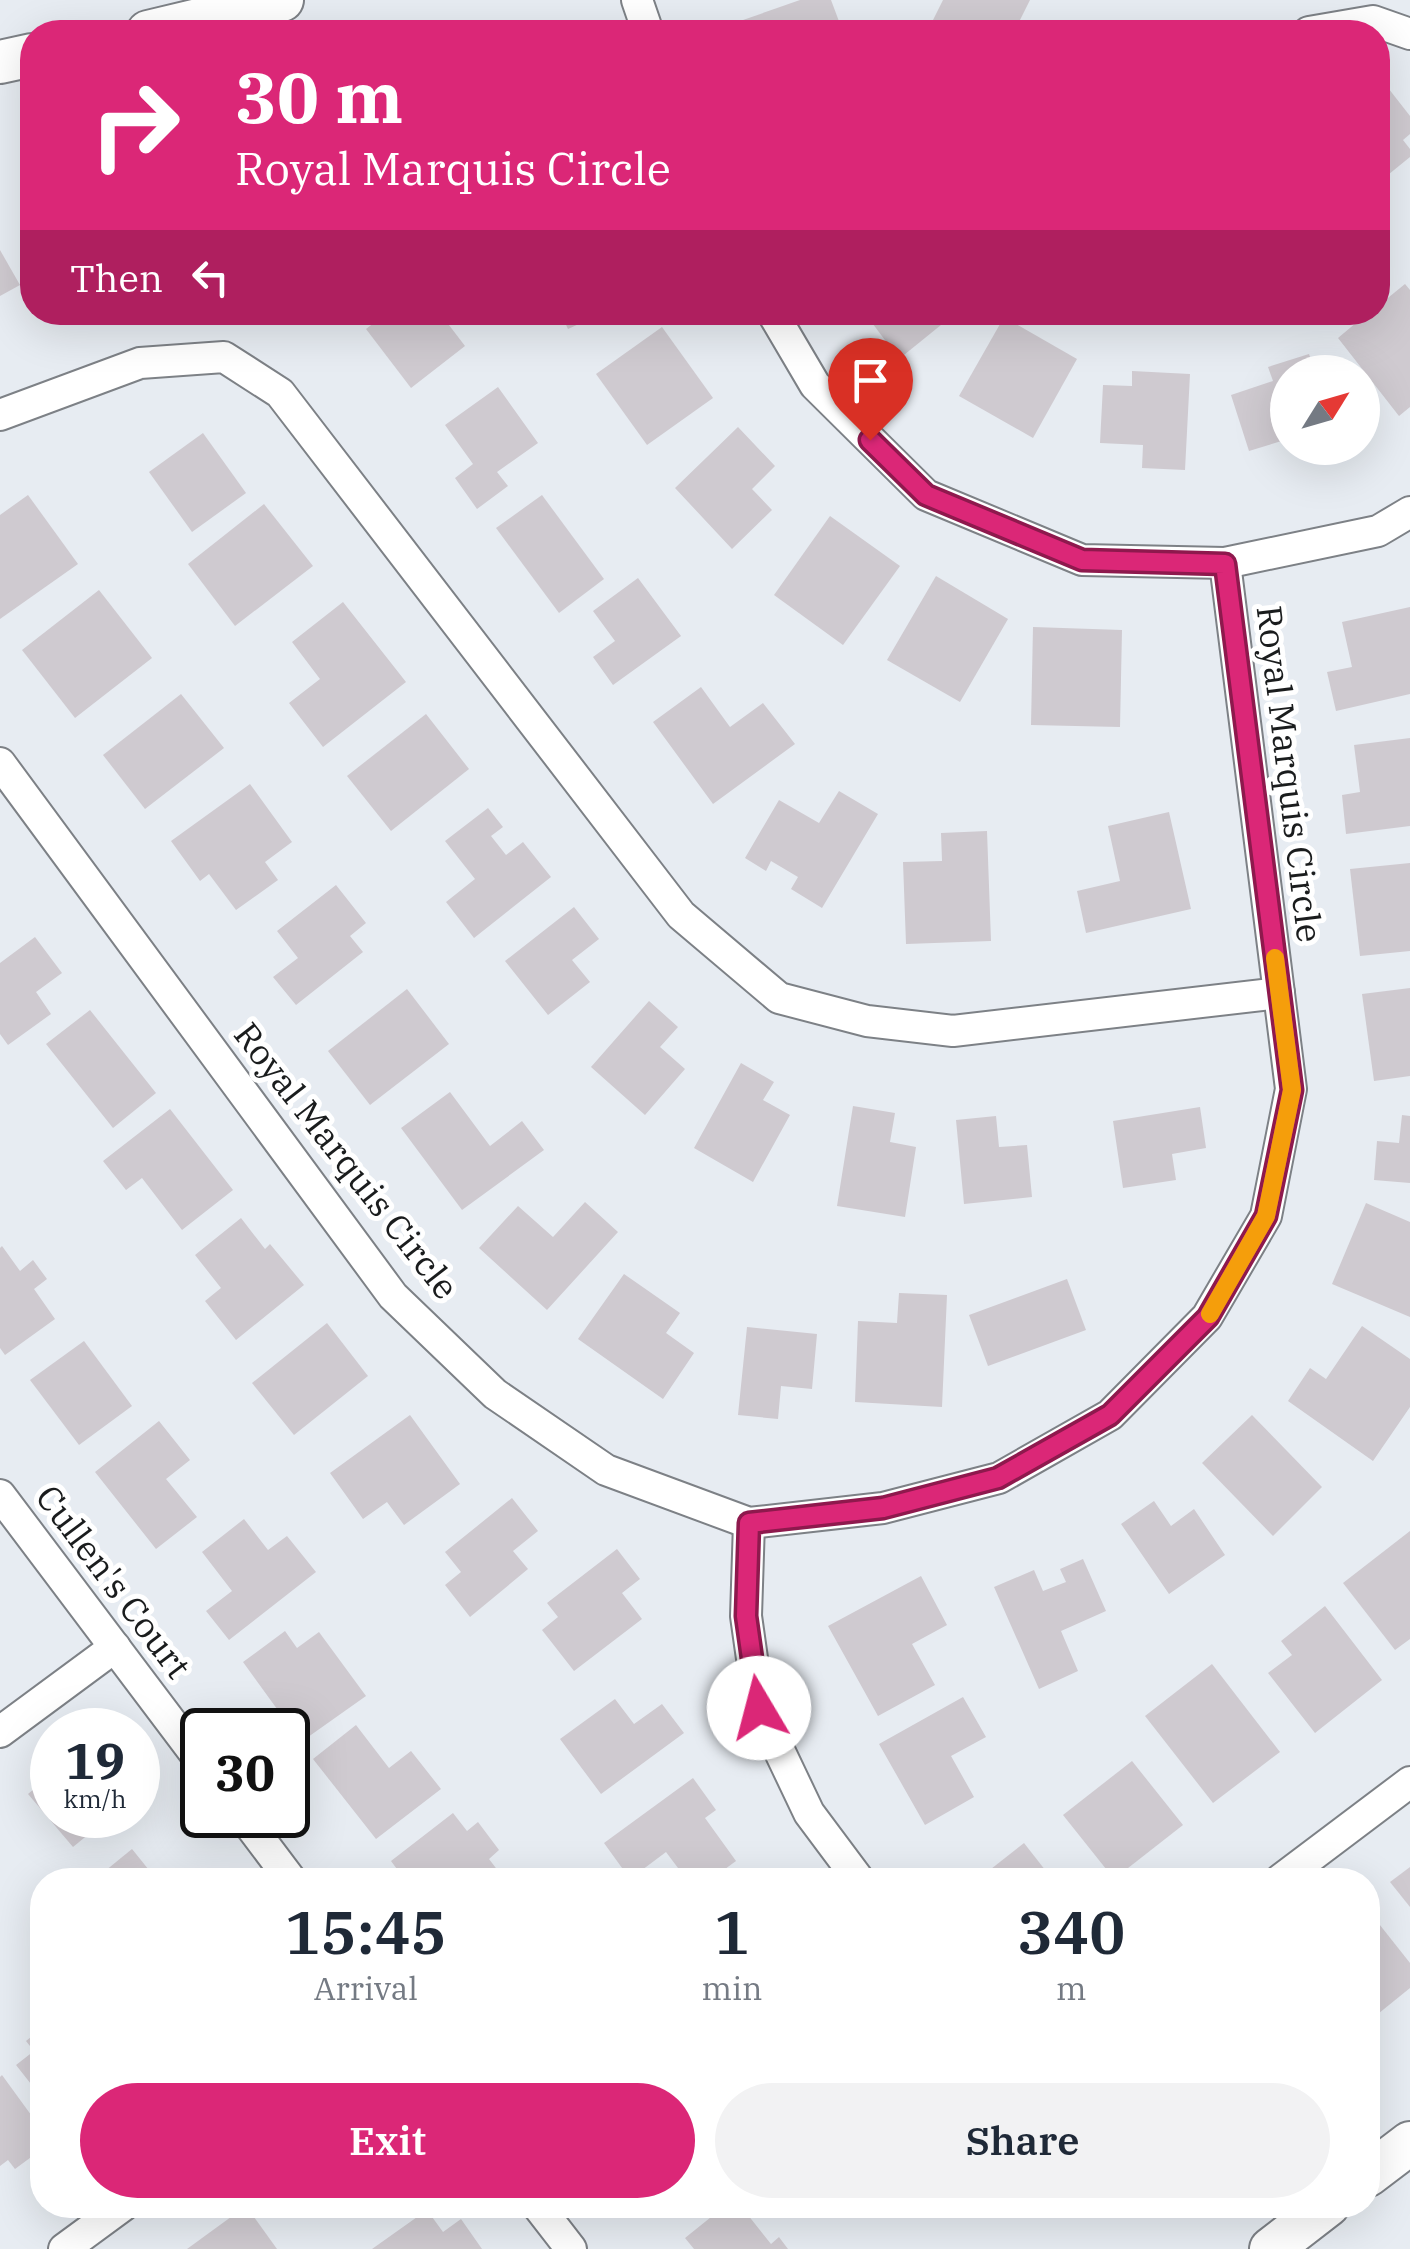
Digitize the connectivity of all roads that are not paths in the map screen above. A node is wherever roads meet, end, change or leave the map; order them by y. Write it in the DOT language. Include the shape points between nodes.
graph roads {
  1 [pos="282,0"];
  2 [pos="198,20"];
  3 [pos="780,325"];
  4 [pos="0,415"];
  5 [pos="1410,512"];
  6 [pos="1225,564"];
  7 [pos="0,763"];
  8 [pos="1279,993"];
  9 [pos="0,1495"];
  10 [pos="749,1523"];
  11 [pos="115,1647"];
  12 [pos="0,1732"];
  13 [pos="180,1734"];
  14 [pos="1410,1782"];
  15 [pos="259,1838"];
  16 [pos="282,1868"];
  17 [pos="851,1868"];
  18 [pos="1296,1868"];
  19 [pos="1410,2143"];
  20 [pos="1380,2166"];
  21 [pos="106,2218"];
  22 [pos="547,2218"];
  23 [pos="1311,2218"];
  24 [pos="64,2249"];
  25 [pos="570,2249"];
  26 [pos="1271,2249"];
  1 -- 2 [label="street"];
  3 -- 6 [label="street" via="815,385 926,495 1082,560"];
  4 -- 8 [label="street, Royal Marquis Circle" via="140,363 224,357 280,393 681,914 779,998 867,1021 952,1031"];
  5 -- 6 [label="street" via="1378,531"];
  6 -- 8 [label="street, Royal Marquis Circle"];
  7 -- 10 [label="street, Royal Marquis Circle" via="393,1296 495,1394 606,1470"];
  8 -- 10 [label="street, Royal Marquis Circle" via="1292,1090 1266,1216 1208,1317 1110,1415 998,1478 883,1508"];
  9 -- 11 [label="street, Cullen's Court"];
  10 -- 17 [label="street" via="746,1616 759,1708 809,1813"];
  11 -- 12 [label="street"];
  11 -- 13 [label="street, Cullen's Court"];
  14 -- 18 [label="street"];
  15 -- 16 [label="street"];
  19 -- 20 [label="street"];
  21 -- 24 [label="street"];
  22 -- 25 [label="street"];
  23 -- 26 [label="street"];
}
